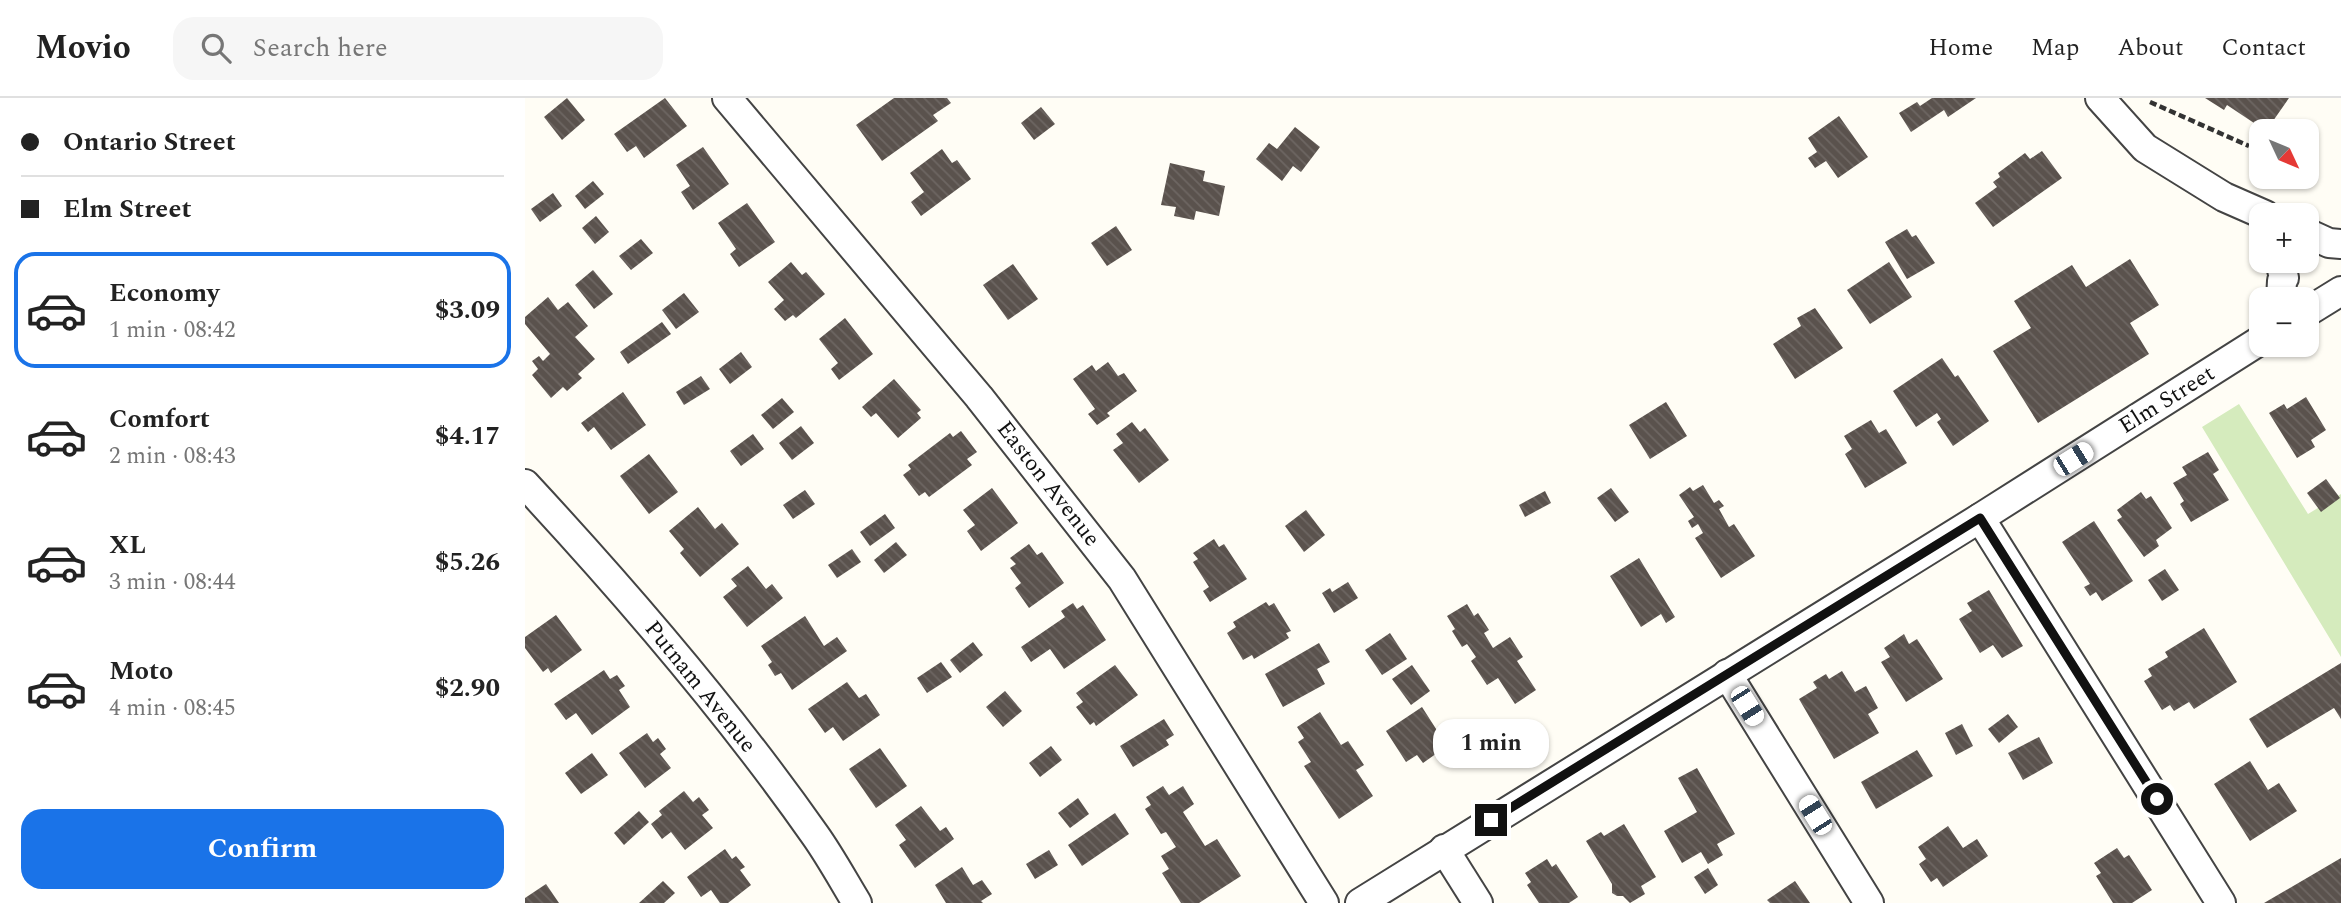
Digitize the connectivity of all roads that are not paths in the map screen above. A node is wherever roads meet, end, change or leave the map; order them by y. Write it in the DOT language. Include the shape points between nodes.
graph roads {
  1 [pos="727,98"];
  2 [pos="2100,98"];
  3 [pos="2224,197"];
  4 [pos="2249,208"];
  5 [pos="2249,221"];
  6 [pos="2319,238"];
  7 [pos="2341,244"];
  8 [pos="2341,292"];
  9 [pos="2319,305"];
  10 [pos="2249,348"];
  11 [pos="525,484"];
  12 [pos="1980,518"];
  13 [pos="1727,674"];
  14 [pos="1444,849"];
  15 [pos="857,903"];
  16 [pos="1324,903"];
  17 [pos="1360,903"];
  18 [pos="1478,903"];
  19 [pos="1869,903"];
  20 [pos="2221,903"];
  1 -- 16 [label="street, Easton Avenue" via="979,397 1122,579"];
  2 -- 3 [label="street" via="2145,148"];
  3 -- 4 [label="street"];
  3 -- 5 [label="street"];
  6 -- 7 [label="street"];
  8 -- 9 [label="street"];
  10 -- 12 [label="street, Elm Street"];
  11 -- 15 [label="street, Putnam Avenue" via="588,552 743,738 816,837"];
  12 -- 13 [label="street, Elm Street"];
  12 -- 20 [label="street"];
  13 -- 14 [label="street, Elm Street"];
  13 -- 19 [label="street"];
  14 -- 17 [label="street, Elm Street"];
  14 -- 18 [label="street"];
}
